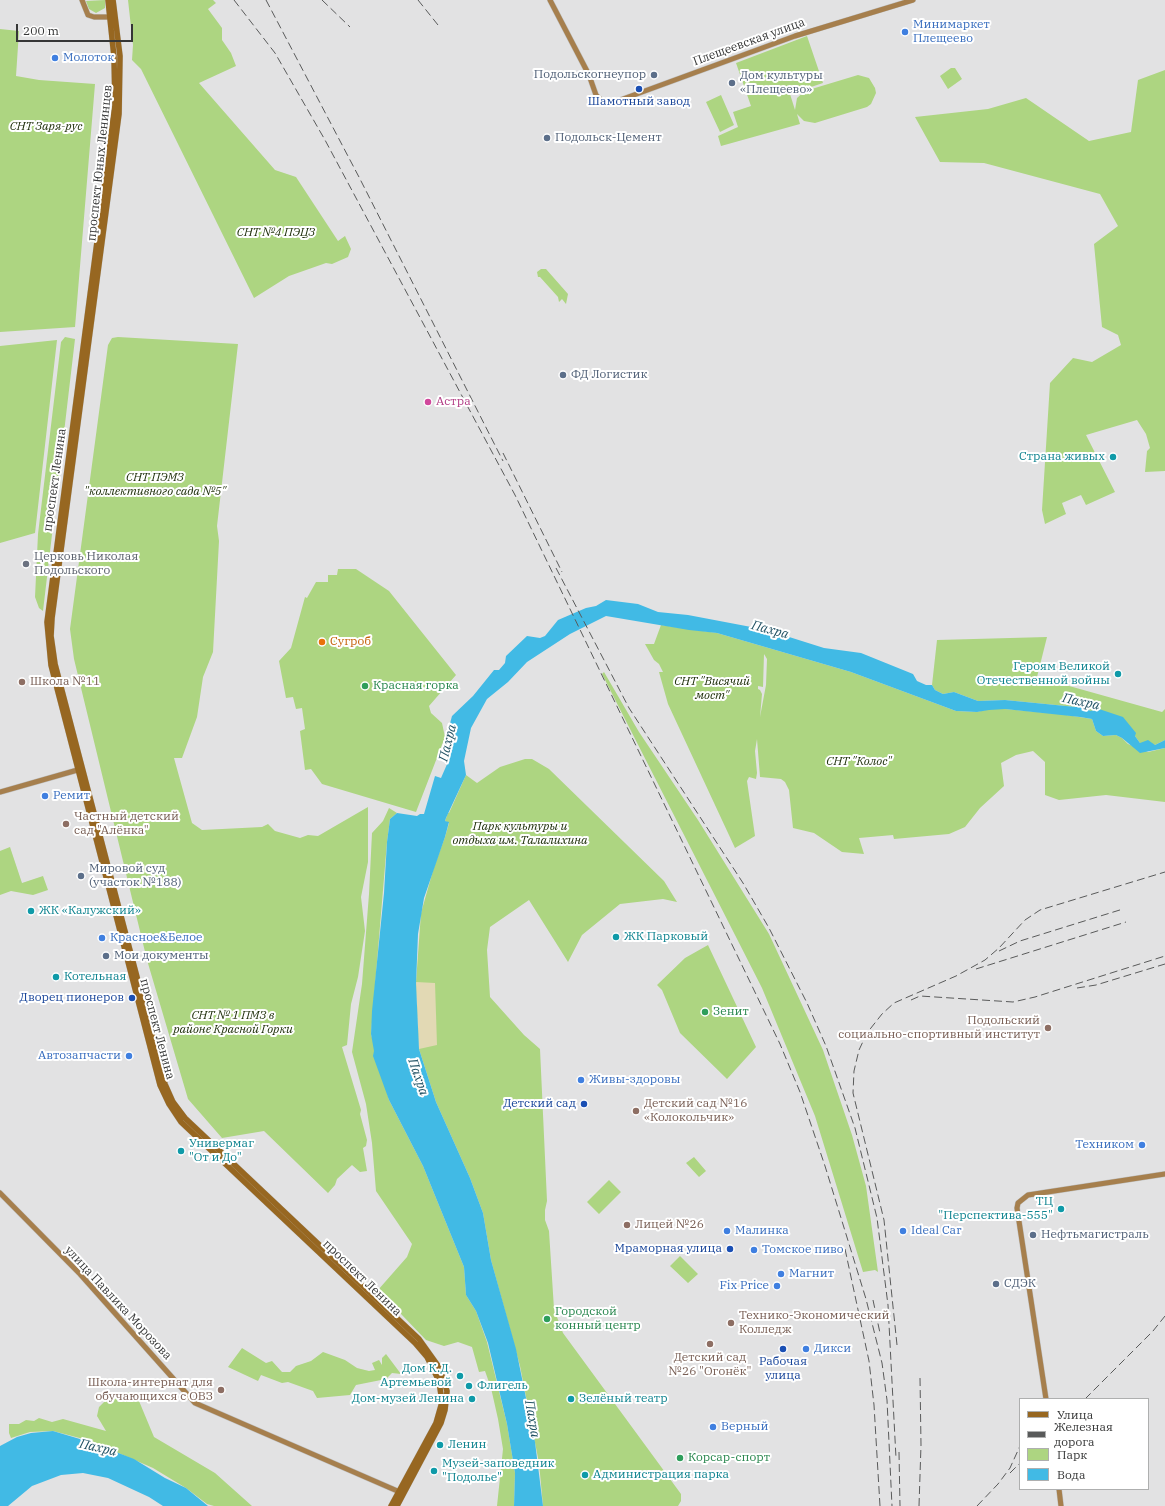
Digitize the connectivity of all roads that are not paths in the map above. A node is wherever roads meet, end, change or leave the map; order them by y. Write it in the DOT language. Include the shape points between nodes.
graph roads {
  1 [pos="82,0"];
  2 [pos="108,0"];
  3 [pos="113,0"];
  4 [pos="550,0"];
  5 [pos="913,0"];
  6 [pos="113,16"];
  7 [pos="88,327"];
  8 [pos="80,769"];
  9 [pos="0,792"];
  10 [pos="1165,1174"];
  11 [pos="0,1193"];
  12 [pos="1046,1398"];
  13 [pos="1059,1490"];
  14 [pos="401,1492"];
  15 [pos="391,1506"];
  16 [pos="397,1506"];
  17 [pos="1061,1506"];
  1 -- 6 [label="street" via="88,16"];
  2 -- 6 [label="main road, проспект Юных Ленинцев"];
  3 -- 6 [label="main road, проспект Юных Ленинцев"];
  4 -- 5 [label="street, Плещеевская улица" via="589,75 596,95 602,101 612,103 795,36"];
  6 -- 7 [label="main road, проспект Юных Ленинцев" via="120,63 119,114"];
  7 -- 8 [label="main road, проспект Ленина" via="51,636 55,664"];
  8 -- 9 [label="street"];
  8 -- 14 [label="main road, проспект Ленина" via="165,1084 173,1102 185,1118 419,1339 439,1367 447,1391 446,1410"];
  10 -- 12 [label="street" via="1028,1195 1017,1208"];
  11 -- 14 [label="street, улица Павлика Морозова" via="85,1280 195,1403"];
  13 -- 17 [label="street"];
  14 -- 15 [label="main road, проспект Ленина"];
  14 -- 16 [label="main road, проспект Ленина"];
}
